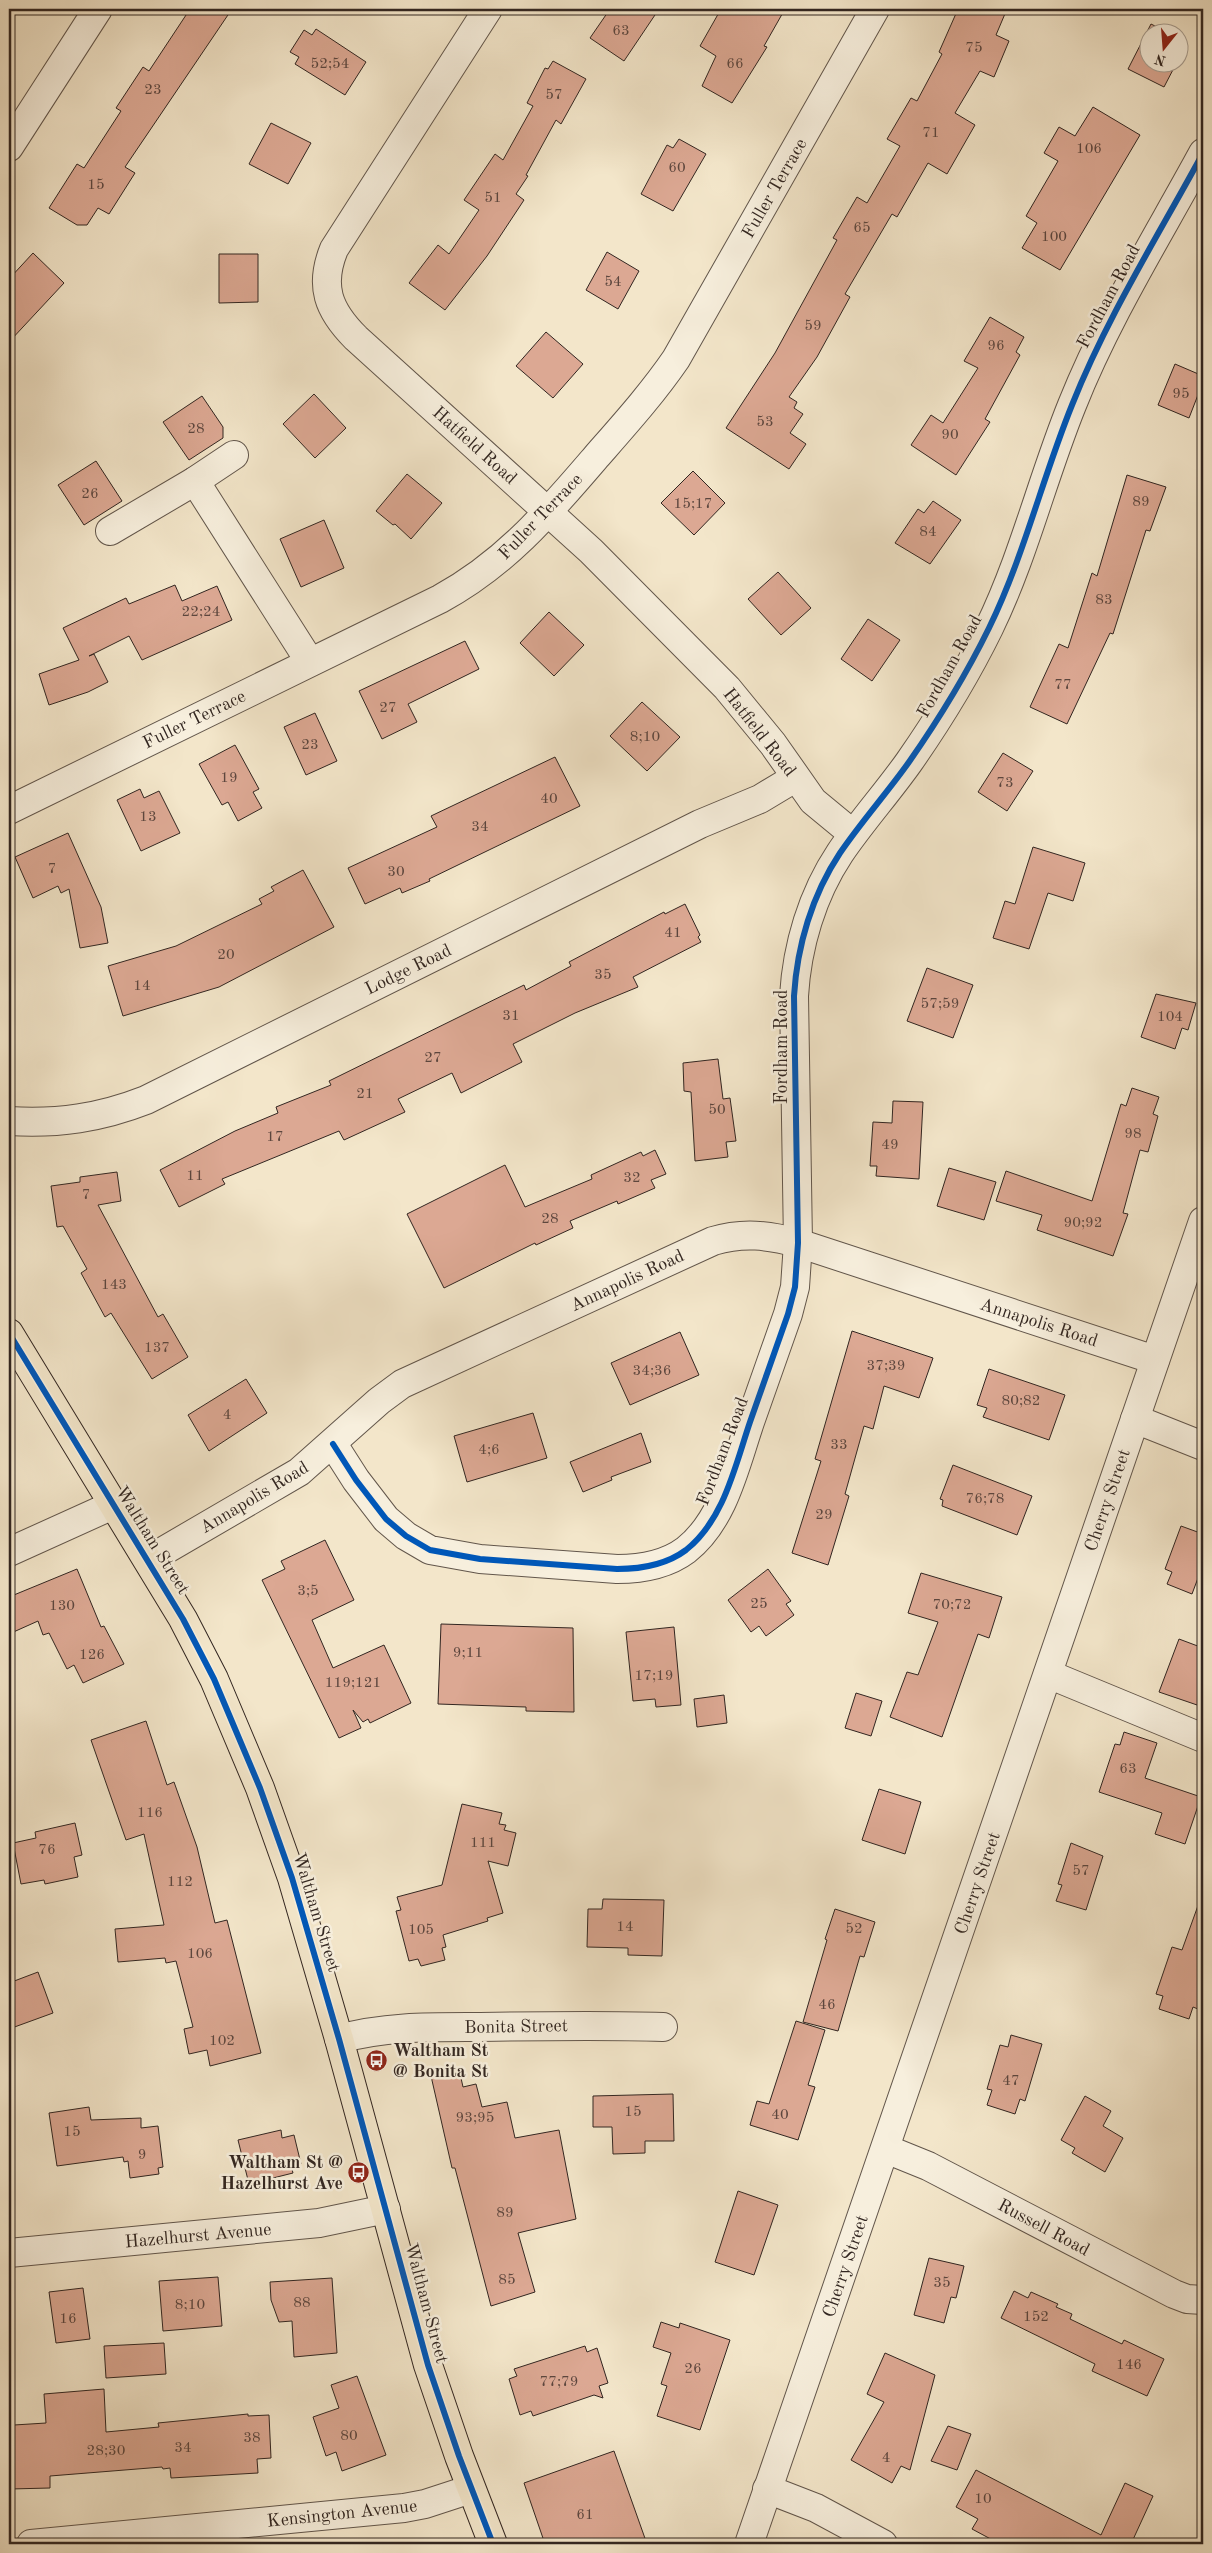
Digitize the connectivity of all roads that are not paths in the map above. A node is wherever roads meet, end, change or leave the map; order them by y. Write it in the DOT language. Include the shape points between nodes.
graph roads {
  1 [pos="98,9"];
  2 [pos="488,9"];
  3 [pos="875,9"];
  4 [pos="9,148"];
  5 [pos="1203,153"];
  6 [pos="234,455"];
  7 [pos="195,481"];
  8 [pos="549,511"];
  9 [pos="110,531"];
  10 [pos="310,662"];
  11 [pos="795,778"];
  12 [pos="9,810"];
  13 [pos="853,834"];
  14 [pos="9,1121"];
  15 [pos="1203,1221"];
  16 [pos="798,1243"];
  17 [pos="9,1334"];
  18 [pos="1155,1360"];
  19 [pos="1135,1418"];
  20 [pos="333,1444"];
  21 [pos="1203,1446"];
  22 [pos="113,1505"];
  23 [pos="9,1552"];
  24 [pos="148,1560"];
  25 [pos="1048,1674"];
  26 [pos="1203,1738"];
  27 [pos="663,2027"];
  28 [pos="339,2039"];
  29 [pos="886,2148"];
  30 [pos="386,2208"];
  31 [pos="9,2253"];
  32 [pos="1203,2300"];
  33 [pos="471,2489"];
  34 [pos="767,2489"];
  35 [pos="31,2544"];
  36 [pos="493,2544"];
  37 [pos="749,2544"];
  38 [pos="883,2544"];
  1 -- 4 [label="street"];
  2 -- 8 [label="street, Hatfield Road" via="334,249 327,275 327,294 334,312 356,338"];
  3 -- 8 [label="street, Fuller Terrace" via="684,347 648,396"];
  5 -- 13 [label="street, Fordham Road" via="1096,349 1052,458 1015,571 989,628 929,733"];
  6 -- 7 [label="street"];
  7 -- 9 [label="street"];
  7 -- 10 [label="street"];
  8 -- 10 [label="street, Fuller Terrace" via="511,550 462,586"];
  8 -- 11 [label="street, Hatfield Road" via="726,688"];
  10 -- 12 [label="street, Fuller Terrace"];
  11 -- 13 [label="street, Hatfield Road" via="823,810"];
  11 -- 14 [label="street, Lodge Road" via="760,799 700,824 146,1100 80,1120 47,1123"];
  13 -- 16 [label="street, Fordham Road" via="819,892 797,962 794,1012"];
  15 -- 18 [label="street, Cherry Street"];
  16 -- 18 [label="street, Annapolis Road"];
  16 -- 20 [label="street, Annapolis Road" via="753,1234 713,1241 402,1384"];
  16 -- 20 [label="street, Fordham Road" via="792,1301 722,1502 703,1533 686,1550 668,1561 617,1569 480,1559 430,1550 386,1519"];
  17 -- 22 [label="main road, Waltham Street"];
  18 -- 19 [label="street, Cherry Street"];
  19 -- 21 [label="street"];
  19 -- 25 [label="street, Cherry Street"];
  20 -- 24 [label="street, Annapolis Road" via="283,1484"];
  22 -- 23 [label="street"];
  22 -- 24 [label="main road, Waltham Street"];
  24 -- 28 [label="main road, Waltham Street" via="199,1649 260,1788 292,1878"];
  25 -- 26 [label="street"];
  25 -- 29 [label="street, Cherry Street"];
  27 -- 28 [label="street, Bonita Street" via="418,2028 378,2031"];
  28 -- 30 [label="main road, Waltham Street"];
  29 -- 32 [label="street, Russell Road" via="941,2173 1174,2294"];
  29 -- 34 [label="street, Cherry Street"];
  30 -- 31 [label="street, Hazelhurst Avenue" via="319,2223"];
  30 -- 33 [label="main road, Waltham Street" via="428,2365"];
  33 -- 35 [label="street, Kensington Avenue" via="404,2508"];
  33 -- 36 [label="main road, Waltham Street"];
  34 -- 37 [label="street, Cherry Street"];
  34 -- 38 [label="street" via="816,2508"];
}
